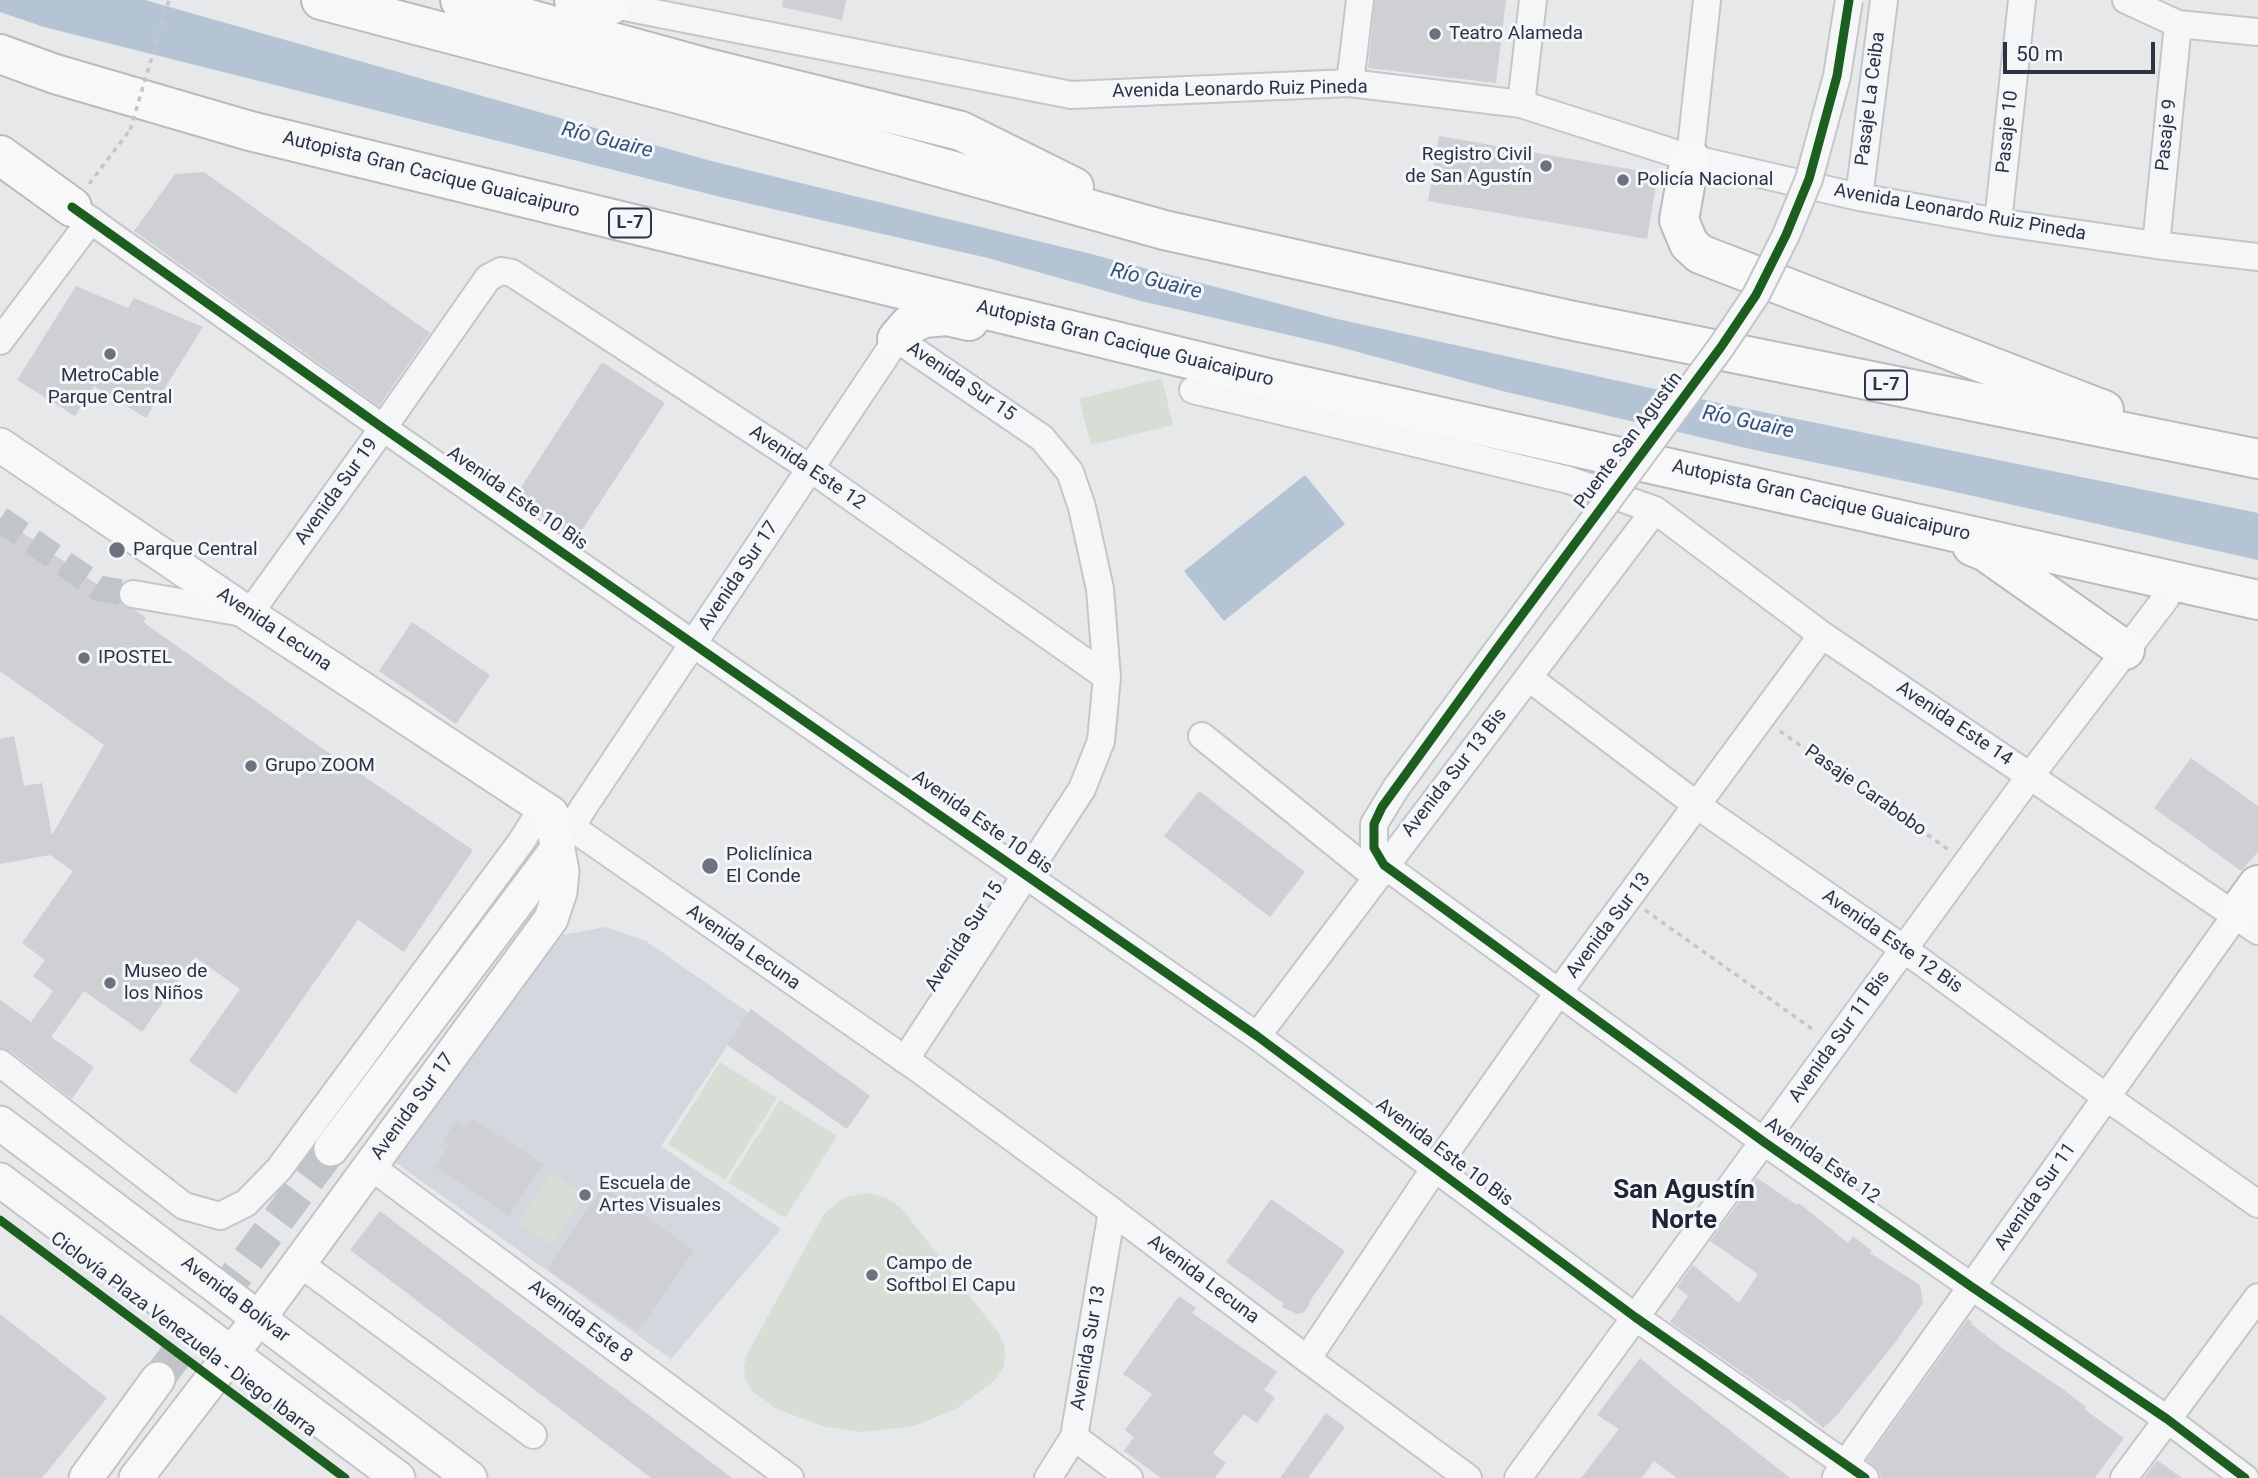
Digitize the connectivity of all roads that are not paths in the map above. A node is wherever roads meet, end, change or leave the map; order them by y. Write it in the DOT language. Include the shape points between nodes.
graph roads {
  1 [pos="321,0"];
  2 [pos="460,0"];
  3 [pos="1360,0"];
  4 [pos="1532,0"];
  5 [pos="1707,0"];
  6 [pos="1849,0"];
  7 [pos="1884,0"];
  8 [pos="2022,0"];
  9 [pos="2126,0"];
  10 [pos="592,2"];
  11 [pos="2178,24"];
  12 [pos="2258,32"];
  13 [pos="0,54"];
  14 [pos="1350,83"];
  15 [pos="1521,104"];
  16 [pos="0,155"];
  17 [pos="1690,158"];
  18 [pos="1859,197"];
  19 [pos="81,213"];
  20 [pos="1998,222"];
  21 [pos="1164,230"];
  22 [pos="2155,245"];
  23 [pos="2258,257"];
  24 [pos="501,271"];
  25 [pos="3,330"];
  26 [pos="897,339"];
  27 [pos="1263,377"];
  28 [pos="1193,390"];
  29 [pos="383,428"];
  30 [pos="0,445"];
  31 [pos="2203,449"];
  32 [pos="2258,459"];
  33 [pos="811,469"];
  34 [pos="1655,510"];
  35 [pos="1908,520"];
  36 [pos="133,594"];
  37 [pos="2165,598"];
  38 [pos="2258,600"];
  39 [pos="248,614"];
  40 [pos="1822,635"];
  41 [pos="694,643"];
  42 [pos="2125,650"];
  43 [pos="1107,677"];
  44 [pos="1529,678"];
  45 [pos="1202,736"];
  46 [pos="2030,776"];
  47 [pos="1698,806"];
  48 [pos="556,824"];
  49 [pos="1380,871"];
  50 [pos="1026,875"];
  51 [pos="536,879"];
  52 [pos="2251,910"];
  53 [pos="551,919"];
  54 [pos="1904,949"];
  55 [pos="1558,993"];
  56 [pos="1256,1036"];
  57 [pos="905,1060"];
  58 [pos="0,1063"];
  59 [pos="2106,1097"];
  60 [pos="0,1123"];
  61 [pos="1764,1142"];
  62 [pos="331,1149"];
  63 [pos="370,1166"];
  64 [pos="1435,1168"];
  65 [pos="0,1180"];
  66 [pos="2258,1204"];
  67 [pos="1112,1211"];
  68 [pos="299,1263"];
  69 [pos="1972,1287"];
  70 [pos="2258,1297"];
  71 [pos="1636,1317"];
  72 [pos="259,1318"];
  73 [pos="232,1354"];
  74 [pos="1307,1359"];
  75 [pos="158,1379"];
  76 [pos="2167,1419"];
  77 [pos="533,1435"];
  78 [pos="1074,1437"];
  79 [pos="1848,1473"];
  80 [pos="86,1478"];
  81 [pos="136,1478"];
  82 [pos="398,1478"];
  83 [pos="470,1478"];
  84 [pos="790,1478"];
  85 [pos="1048,1478"];
  86 [pos="1129,1478"];
  87 [pos="1468,1478"];
  88 [pos="1518,1478"];
  89 [pos="2124,1478"];
  90 [pos="2245,1478"];
  1 -- 21 [label="highway, L-7" via="679,94"];
  2 -- 21 [label="highway" via="961,131"];
  3 -- 14 [label="street"];
  4 -- 15 [label="street"];
  5 -- 17 [label="street"];
  6 -- 49 [label="street, Puente San Agustín, bridge" via="1837,76 1809,179 1756,295 1396,788 1374,824"];
  7 -- 18 [label="street, Pasaje La Ceiba"];
  8 -- 20 [label="street, Pasaje 10"];
  9 -- 11 [label="street"];
  10 -- 14 [label="street, Avenida Leonardo Ruiz Pineda" via="1071,95"];
  11 -- 12 [label="street"];
  11 -- 22 [label="street, Pasaje 9"];
  13 -- 27 [label="highway, Autopista Gran Cacique Guaicaipuro / L-7" via="250,131"];
  14 -- 15 [label="street, Avenida Leonardo Ruiz Pineda"];
  15 -- 17 [label="street, Avenida Leonardo Ruiz Pineda"];
  16 -- 19 [label="highway"];
  17 -- 18 [label="street, Avenida Leonardo Ruiz Pineda"];
  17 -- 31 [label="highway" via="1679,220 1689,244 1700,254"];
  18 -- 20 [label="street, Avenida Leonardo Ruiz Pineda"];
  19 -- 25 [label="street"];
  19 -- 29 [label="street, Avenida Este 10 Bis"];
  20 -- 22 [label="street, Avenida Leonardo Ruiz Pineda"];
  21 -- 31 [label="highway, L-7" via="1569,320"];
  22 -- 23 [label="street, Avenida Leonardo Ruiz Pineda"];
  24 -- 29 [label="street, Avenida Sur 19" via="488,278"];
  24 -- 33 [label="street, Avenida Este 12" via="512,273"];
  26 -- 27 [label="highway" via="909,325 924,318 947,316"];
  26 -- 33 [label="street, Avenida Sur 17"];
  26 -- 43 [label="street, Avenida Sur 15" via="1042,438 1070,472 1100,589"];
  27 -- 35 [label="highway, Autopista Gran Cacique Guaicaipuro / L-7"];
  28 -- 34 [label="street, Avenida Este 14" via="1569,480"];
  29 -- 39 [label="street, Avenida Sur 19"];
  29 -- 41 [label="street, Avenida Este 10 Bis"];
  30 -- 39 [label="main road, Avenida Lecuna"];
  31 -- 32 [label="highway, L-7"];
  33 -- 41 [label="street, Avenida Sur 17"];
  33 -- 43 [label="street, Avenida Este 12"];
  34 -- 40 [label="street, Avenida Este 14"];
  34 -- 44 [label="street, Avenida Sur 13 Bis"];
  35 -- 38 [label="highway, Autopista Gran Cacique Guaicaipuro / L-7"];
  35 -- 42 [label="highway" via="1986,552"];
  36 -- 39 [label="street"];
  37 -- 42 [label="street, Avenida Sur 11 Bis"];
  39 -- 48 [label="main road, Avenida Lecuna"];
  40 -- 46 [label="street, Avenida Este 14"];
  40 -- 47 [label="street, Avenida Sur 13"];
  41 -- 48 [label="street, Avenida Sur 17"];
  41 -- 50 [label="street, Avenida Este 10 Bis"];
  42 -- 46 [label="street, Avenida Sur 11 Bis"];
  43 -- 50 [label="street, Avenida Sur 15" via="1101,741 1083,789"];
  44 -- 47 [label="street, Avenida Este 12 Bis"];
  44 -- 49 [label="street, Avenida Sur 13 Bis"];
  45 -- 49 [label="street, Avenida Este 12"];
  46 -- 52 [label="street, Avenida Este 14"];
  46 -- 54 [label="street, Avenida Sur 11 Bis"];
  47 -- 54 [label="street, Avenida Este 12 Bis"];
  47 -- 55 [label="street, Avenida Sur 13"];
  48 -- 51 [label="main road, Avenida Sur 17"];
  48 -- 53 [label="main road, Avenida Sur 17" via="562,871"];
  48 -- 57 [label="street, Avenida Lecuna"];
  48 -- 58 [label="street" via="513,853 279,1169 246,1203 220,1216 184,1206"];
  49 -- 55 [label="street, Avenida Este 12"];
  49 -- 56 [label="street, Avenida Sur 13 Bis"];
  50 -- 56 [label="street, Avenida Este 10 Bis"];
  50 -- 57 [label="street, Avenida Sur 15"];
  51 -- 53 [label="main road"];
  51 -- 62 [label="main road, Avenida Sur 17"];
  52 -- 59 [label="street, Avenida Sur 11"];
  53 -- 63 [label="main road, Avenida Sur 17"];
  54 -- 59 [label="street, Avenida Este 12 Bis"];
  54 -- 61 [label="street, Avenida Sur 11 Bis"];
  55 -- 61 [label="street, Avenida Este 12"];
  55 -- 64 [label="street, Avenida Sur 13"];
  56 -- 64 [label="street, Avenida Este 10 Bis"];
  57 -- 67 [label="street, Avenida Lecuna"];
  59 -- 66 [label="street, Avenida Este 12 Bis"];
  59 -- 69 [label="street, Avenida Sur 11"];
  60 -- 72 [label="main road, Avenida Bolívar"];
  61 -- 69 [label="street, Avenida Este 12"];
  61 -- 71 [label="street, Avenida Sur 11 Bis"];
  63 -- 68 [label="main road, Avenida Sur 17"];
  63 -- 84 [label="street, Avenida Este 8"];
  64 -- 71 [label="street, Avenida Este 10 Bis"];
  64 -- 74 [label="street, Avenida Sur 13"];
  65 -- 73 [label="main road"];
  67 -- 74 [label="street, Avenida Lecuna"];
  67 -- 78 [label="street, Avenida Sur 13"];
  68 -- 72 [label="main road, Avenida Sur 17"];
  68 -- 77 [label="street"];
  69 -- 76 [label="street, Avenida Este 12"];
  69 -- 79 [label="street, Avenida Sur 11"];
  70 -- 76 [label="street"];
  71 -- 79 [label="street, Avenida Este 10 Bis"];
  71 -- 88 [label="street, Avenida Sur 11 Bis"];
  72 -- 73 [label="main road, Avenida Sur 17"];
  72 -- 83 [label="main road, Avenida Bolívar"];
  73 -- 81 [label="main road, Avenida Sur 17"];
  73 -- 82 [label="main road"];
  74 -- 87 [label="street, Avenida Lecuna"];
  75 -- 80 [label="main road"];
  76 -- 89 [label="street"];
  76 -- 90 [label="street, Avenida Este 12"];
  78 -- 85 [label="street, Avenida Sur 13"];
  78 -- 86 [label="street"];
}
